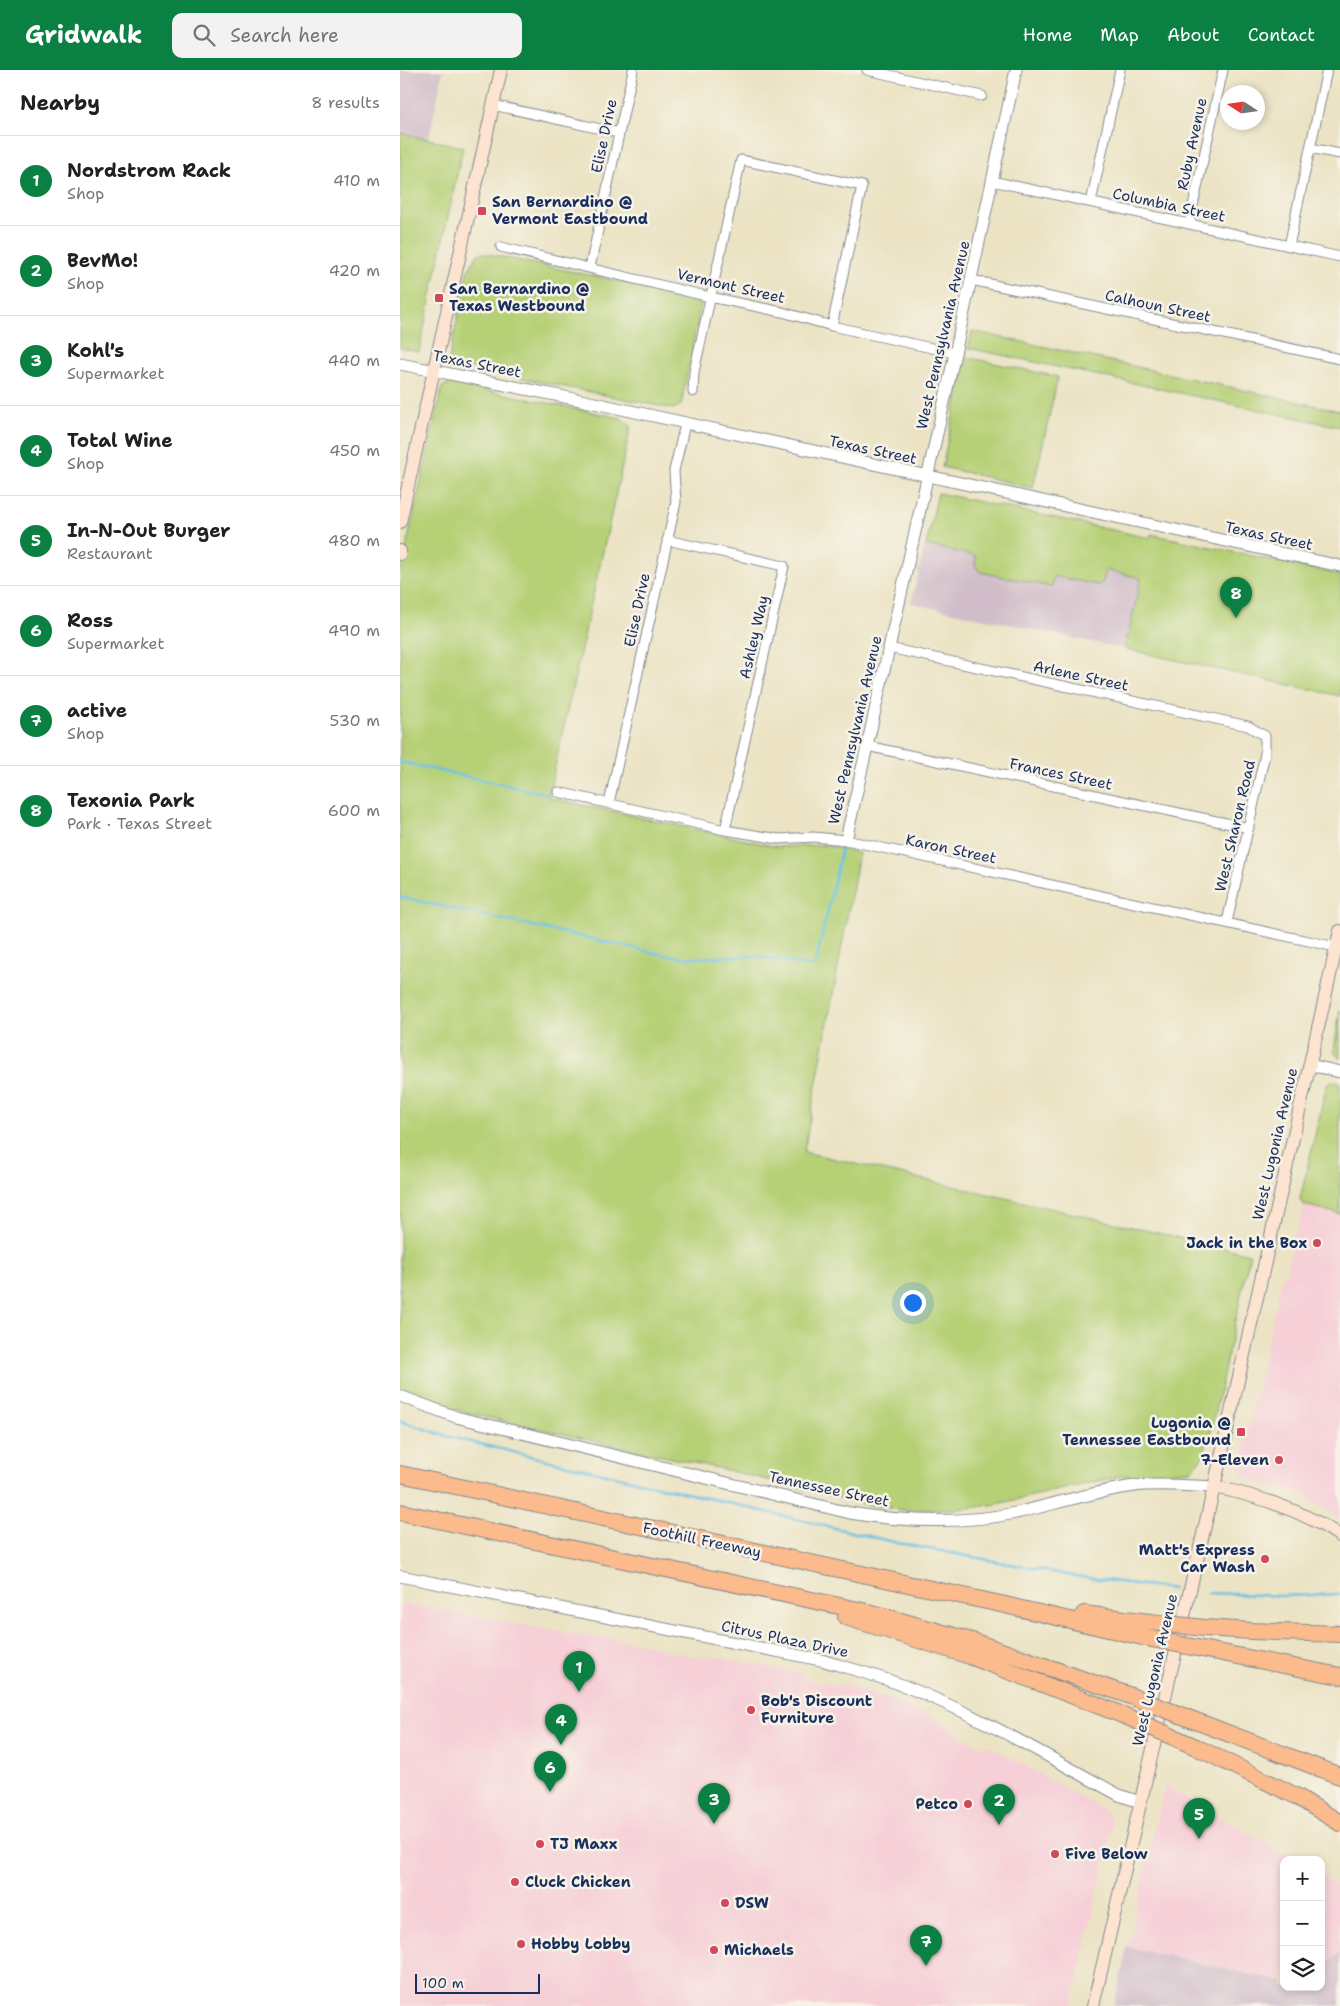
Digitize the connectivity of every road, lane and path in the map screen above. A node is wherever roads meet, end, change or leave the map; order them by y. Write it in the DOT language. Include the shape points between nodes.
graph roads {
  1 [pos="501,70"];
  2 [pos="633,70"];
  3 [pos="867,70"];
  4 [pos="1016,70"];
  5 [pos="1120,70"];
  6 [pos="1223,70"];
  7 [pos="1327,70"];
  8 [pos="982,96"];
  9 [pos="493,105"];
  10 [pos="619,133"];
  11 [pos="1310,148"];
  12 [pos="1340,154"];
  13 [pos="992,181"];
  14 [pos="1091,202"];
  15 [pos="1189,224"];
  16 [pos="1289,246"];
  17 [pos="501,247"];
  18 [pos="1340,257"];
  19 [pos="590,267"];
  20 [pos="971,280"];
  21 [pos="710,297"];
  22 [pos="832,326"];
  23 [pos="954,353"];
  24 [pos="1340,360"];
  25 [pos="400,364"];
  26 [pos="433,371"];
  27 [pos="693,392"];
  28 [pos="685,424"];
  29 [pos="926,477"];
  30 [pos="400,522"];
  31 [pos="667,540"];
  32 [pos="1340,566"];
  33 [pos="889,648"];
  34 [pos="1265,736"];
  35 [pos="867,746"];
  36 [pos="558,792"];
  37 [pos="609,802"];
  38 [pos="1249,828"];
  39 [pos="725,830"];
  40 [pos="846,840"];
  41 [pos="1228,922"];
  42 [pos="1340,932"];
  43 [pos="1336,947"];
  44 [pos="1310,1065"];
  45 [pos="1340,1072"];
  46 [pos="400,1396"];
  47 [pos="400,1474"];
  48 [pos="1214,1487"];
  49 [pos="400,1512"];
  50 [pos="1340,1536"];
  51 [pos="400,1576"];
  52 [pos="749,1586"];
  53 [pos="1148,1630"];
  54 [pos="1340,1634"];
  55 [pos="1340,1676"];
  56 [pos="1340,1776"];
  57 [pos="1140,1802"];
  58 [pos="1340,1823"];
  59 [pos="1093,2006"];
  1 -- 9 [label="main road"];
  2 -- 10 [label="street, Elise Drive"];
  3 -- 8 [label="street"];
  4 -- 13 [label="street, West Pennsylvania Avenue"];
  5 -- 14 [label="street"];
  6 -- 15 [label="street, Ruby Avenue"];
  7 -- 11 [label="street"];
  9 -- 10 [label="street"];
  9 -- 26 [label="main road"];
  10 -- 19 [label="street, Elise Drive"];
  11 -- 12 [label="street"];
  11 -- 16 [label="street"];
  13 -- 14 [label="street, Columbia Street"];
  13 -- 20 [label="street, West Pennsylvania Avenue"];
  14 -- 15 [label="street, Columbia Street"];
  15 -- 16 [label="street, Columbia Street"];
  16 -- 18 [label="street, Columbia Street"];
  17 -- 19 [label="street, Vermont Street"];
  19 -- 21 [label="street, Vermont Street"];
  20 -- 23 [label="street, West Pennsylvania Avenue"];
  20 -- 24 [label="street, Calhoun Street"];
  21 -- 22 [label="street, Vermont Street"];
  21 -- 22 [label="street" via="740,160 862,186"];
  21 -- 27 [label="street" via="694,372"];
  22 -- 23 [label="street, Vermont Street"];
  23 -- 29 [label="street, West Pennsylvania Avenue"];
  25 -- 26 [label="street, Texas Street"];
  26 -- 28 [label="street, Texas Street"];
  26 -- 30 [label="main road"];
  28 -- 29 [label="street, Texas Street"];
  28 -- 31 [label="street, Elise Drive" via="675,464 676,502"];
  29 -- 32 [label="street, Texas Street"];
  29 -- 33 [label="street, West Pennsylvania Avenue"];
  31 -- 37 [label="street, Elise Drive"];
  31 -- 39 [label="street, Ashley Way" via="784,566"];
  33 -- 34 [label="street, Arlene Street" via="1248,726"];
  33 -- 35 [label="street, West Pennsylvania Avenue"];
  34 -- 38 [label="street, West Sharon Road" via="1266,748"];
  35 -- 38 [label="street, Frances Street"];
  35 -- 40 [label="street, West Pennsylvania Avenue"];
  36 -- 37 [label="street, Karon Street"];
  37 -- 39 [label="street, Karon Street"];
  38 -- 41 [label="street, West Sharon Road"];
  39 -- 40 [label="street, Karon Street" via="779,839"];
  40 -- 41 [label="street, Karon Street"];
  41 -- 43 [label="street, Karon Street"];
  42 -- 43 [label="main road, West Lugonia Avenue"];
  43 -- 44 [label="main road, West Lugonia Avenue"];
  44 -- 45 [label="street"];
  44 -- 48 [label="main road, West Lugonia Avenue"];
  46 -- 48 [label="street, Tennessee Street" via="456,1417 884,1519 975,1518 1014,1513 1135,1486"];
  47 -- 53 [label="highway, Foothill Freeway" via="1005,1605"];
  48 -- 50 [label="main road, Tennessee Street" via="1282,1506 1310,1517"];
  48 -- 57 [label="main road, West Lugonia Avenue"];
  49 -- 52 [label="highway"];
  51 -- 57 [label="street, Citrus Plaza Drive" via="822,1660 867,1673 978,1719 1119,1795"];
  52 -- 56 [label="highway, bridge" via="872,1613 975,1642 1128,1695"];
  52 -- 58 [label="highway, bridge" via="970,1656 1123,1715 1296,1796"];
  53 -- 54 [label="highway, bridge" via="1205,1628"];
  53 -- 55 [label="highway, bridge" via="1202,1649"];
  57 -- 59 [label="main road, West Lugonia Avenue"];
}
